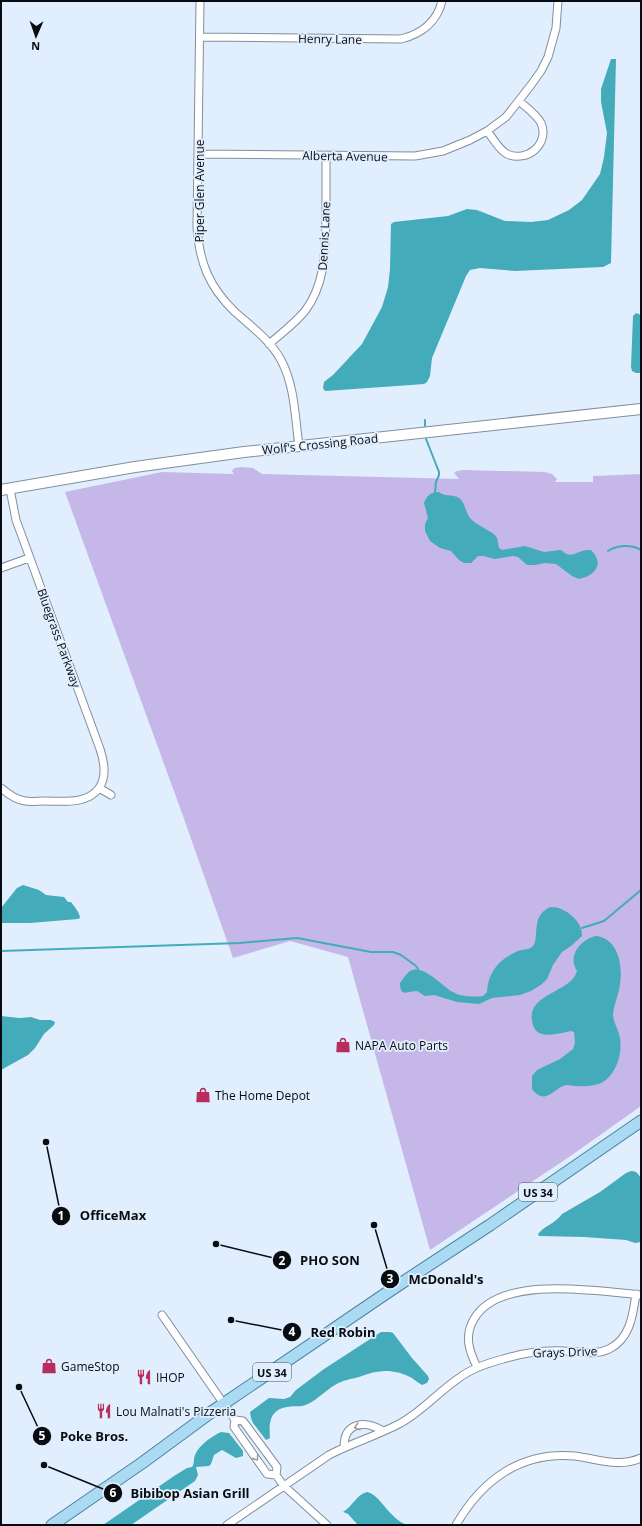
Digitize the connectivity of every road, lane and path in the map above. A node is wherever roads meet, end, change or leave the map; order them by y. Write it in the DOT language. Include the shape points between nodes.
graph roads {
  1 [pos="200,1"];
  2 [pos="442,1"];
  3 [pos="558,1"];
  4 [pos="200,37"];
  5 [pos="519,101"];
  6 [pos="487,131"];
  7 [pos="198,154"];
  8 [pos="326,156"];
  9 [pos="269,344"];
  10 [pos="641,409"];
  11 [pos="299,446"];
  12 [pos="6,489"];
  13 [pos="29,558"];
  14 [pos="1,568"];
  15 [pos="1,788"];
  16 [pos="99,788"];
  17 [pos="111,795"];
  18 [pos="641,1121"];
  19 [pos="638,1294"];
  20 [pos="162,1315"];
  21 [pos="477,1368"];
  22 [pos="224,1404"];
  23 [pos="235,1420"];
  24 [pos="383,1431"];
  25 [pos="344,1447"];
  26 [pos="641,1458"];
  27 [pos="276,1475"];
  28 [pos="283,1485"];
  29 [pos="52,1525"];
  30 [pos="227,1525"];
  31 [pos="327,1525"];
  32 [pos="456,1525"];
  1 -- 4 [label="street, Piper Glen Avenue"];
  2 -- 4 [label="street, Henry Lane" via="440,10 431,23 423,30 401,39"];
  3 -- 5 [label="street, Alberta Avenue" via="556,28 548,56 541,71"];
  4 -- 7 [label="street, Piper Glen Avenue"];
  5 -- 6 [label="street, Alberta Avenue" via="506,117"];
  5 -- 6 [label="street" via="540,122 543,132 541,143 535,151 525,155 507,154"];
  6 -- 8 [label="street, Alberta Avenue" via="444,151 415,156"];
  7 -- 8 [label="street, Alberta Avenue"];
  7 -- 9 [label="street, Piper Glen Avenue" via="198,240 204,268 223,299"];
  8 -- 9 [label="street, Dennis Lane" via="325,250 321,278 306,310"];
  9 -- 11 [label="street, Piper Glen Avenue" via="289,380"];
  10 -- 11 [label="main road, Wolf's Crossing Road"];
  11 -- 12 [label="main road, Wolf's Crossing Road" via="135,467"];
  12 -- 13 [label="street, Bluegrass Parkway"];
  13 -- 14 [label="street"];
  13 -- 16 [label="street, Bluegrass Parkway" via="100,749 104,774"];
  15 -- 16 [label="street" via="9,795 24,801 74,801 88,797"];
  16 -- 17 [label="street"];
  18 -- 22 [label="main road, US 34"];
  19 -- 21 [label="street, Grays Drive" via="629,1327 609,1349 593,1353 564,1351 524,1354"];
  19 -- 21 [label="street" via="562,1288 507,1294 494,1299 476,1314 470,1324 468,1344"];
  20 -- 22 [label="street"];
  21 -- 24 [label="street, Grays Drive" via="460,1377 417,1413"];
  22 -- 23 [label="street"];
  22 -- 29 [label="main road, US 34"];
  23 -- 27 [label="street" via="243,1421 277,1467"];
  23 -- 27 [label="street, one-way" via="234,1428 267,1474"];
  24 -- 25 [label="street, Grays Drive"];
  24 -- 25 [label="street, one-way" via="368,1425 353,1427 347,1431"];
  25 -- 28 [label="street, Grays Drive"];
  26 -- 32 [label="street" via="617,1463 574,1456 548,1457 518,1465 491,1480 466,1507"];
  27 -- 28 [label="street"];
  28 -- 30 [label="street, Grays Drive"];
  28 -- 31 [label="street"];
}
